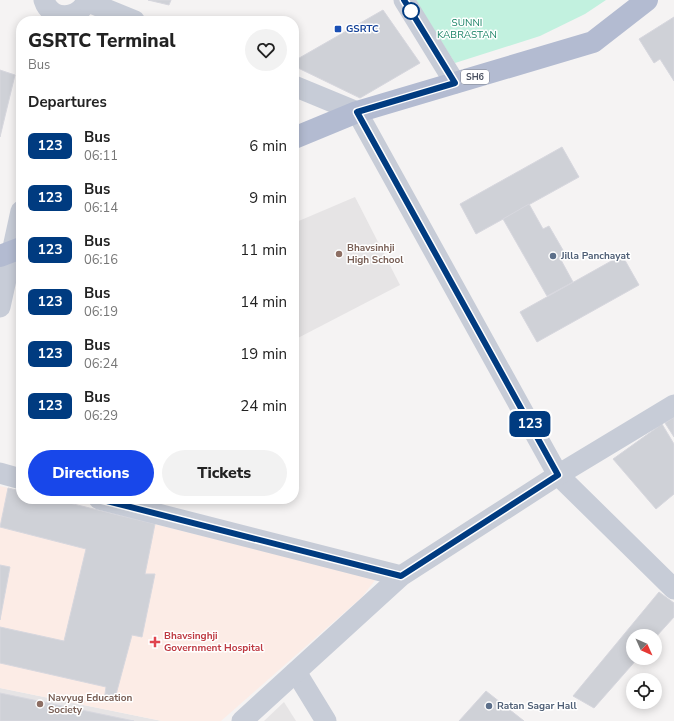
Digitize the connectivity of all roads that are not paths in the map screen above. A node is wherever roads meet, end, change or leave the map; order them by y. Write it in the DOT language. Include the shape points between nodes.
graph roads {
  1 [pos="44,0"];
  2 [pos="404,0"];
  3 [pos="647,0"];
  4 [pos="86,1"];
  5 [pos="58,16"];
  6 [pos="70,16"];
  7 [pos="123,16"];
  8 [pos="455,83"];
  9 [pos="299,88"];
  10 [pos="357,112"];
  11 [pos="299,136"];
  12 [pos="16,232"];
  13 [pos="11,252"];
  14 [pos="0,307"];
  15 [pos="674,405"];
  16 [pos="0,473"];
  17 [pos="558,475"];
  18 [pos="16,478"];
  19 [pos="125,504"];
  20 [pos="401,576"];
  21 [pos="674,589"];
  22 [pos="296,672"];
  23 [pos="242,721"];
  24 [pos="326,721"];
  1 -- 5 [label="street" via="49,9"];
  2 -- 8 [label="street"];
  3 -- 8 [label="main road, SH6" via="593,42"];
  4 -- 6 [label="street" via="77,13"];
  4 -- 7 [label="street"];
  8 -- 10 [label="main road, SH6"];
  9 -- 10 [label="street"];
  10 -- 11 [label="main road, SH6"];
  10 -- 17 [label="street"];
  12 -- 13 [label="street"];
  13 -- 14 [label="street"];
  15 -- 17 [label="street"];
  16 -- 18 [label="street"];
  17 -- 20 [label="street"];
  17 -- 21 [label="street"];
  19 -- 20 [label="street"];
  20 -- 22 [label="street"];
  22 -- 23 [label="street"];
  22 -- 24 [label="street"];
}
